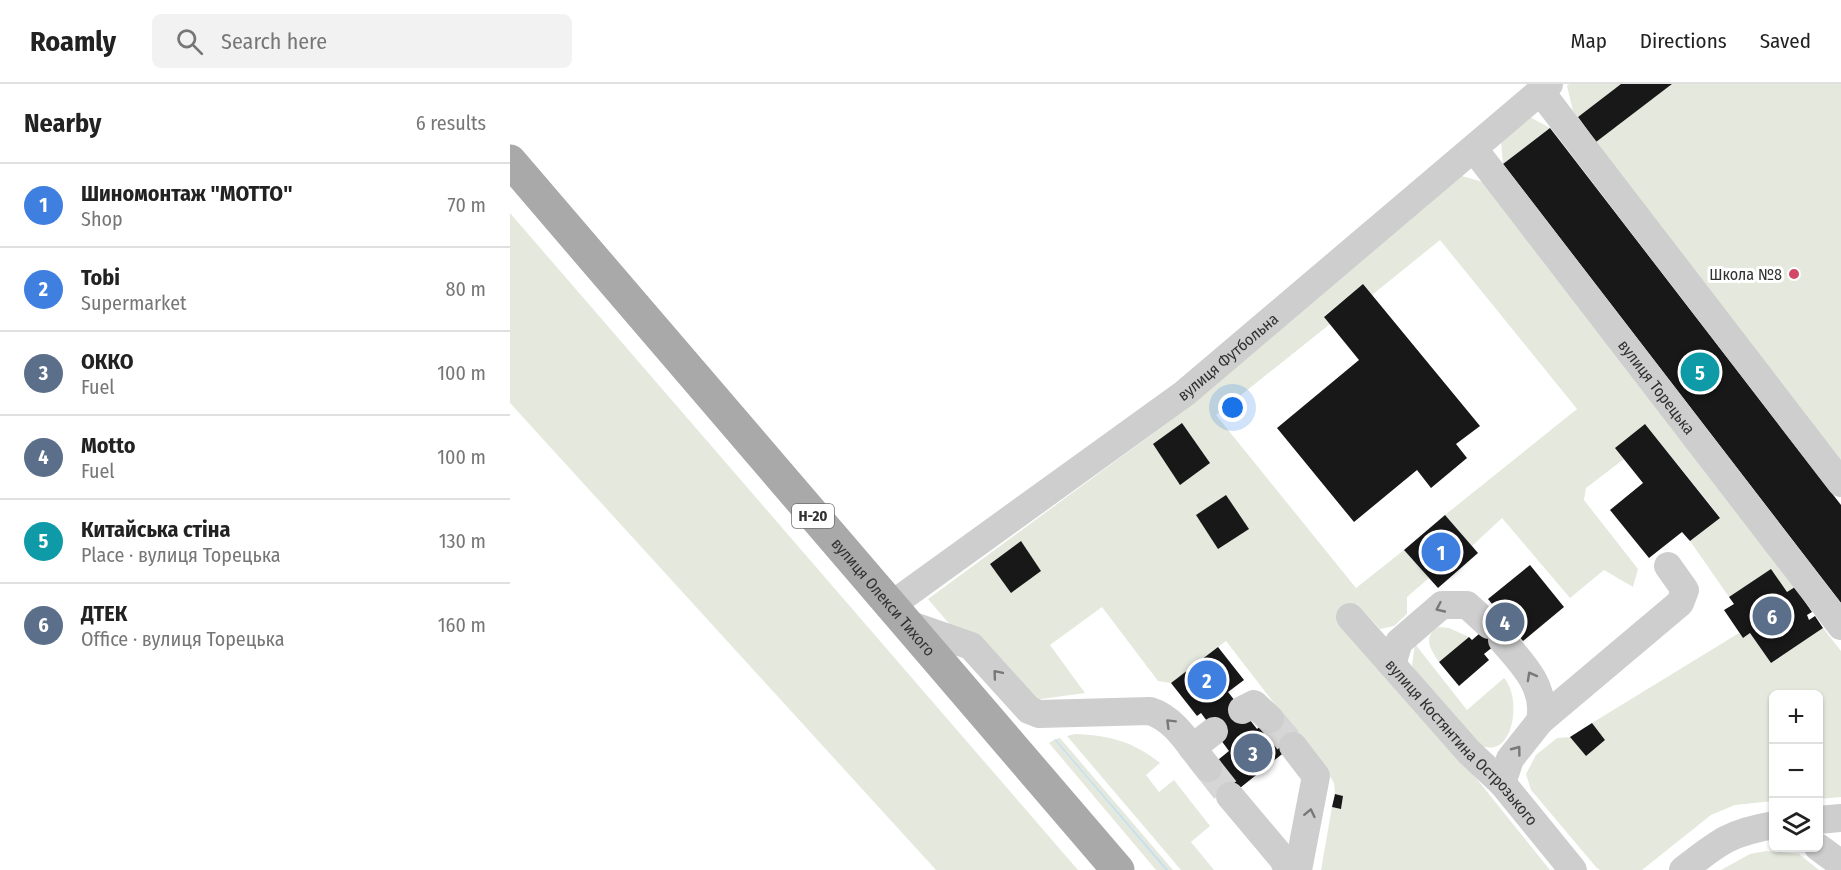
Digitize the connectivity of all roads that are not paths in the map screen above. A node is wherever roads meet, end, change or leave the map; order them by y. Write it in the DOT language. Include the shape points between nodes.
graph roads {
  1 [pos="1544,88"];
  2 [pos="1473,149"];
  3 [pos="510,161"];
  4 [pos="1841,483"];
  5 [pos="1668,567"];
  6 [pos="897,615"];
  7 [pos="1350,616"];
  8 [pos="1841,626"];
  9 [pos="1392,664"];
  10 [pos="1242,710"];
  11 [pos="1270,718"];
  12 [pos="1540,721"];
  13 [pos="1214,731"];
  14 [pos="1293,746"];
  15 [pos="1502,783"];
  16 [pos="1230,796"];
  17 [pos="1841,818"];
  18 [pos="1823,820"];
  19 [pos="1769,826"];
  20 [pos="1769,836"];
  21 [pos="1723,838"];
  22 [pos="1823,851"];
  23 [pos="1841,864"];
  24 [pos="1118,870"];
  25 [pos="1288,870"];
  26 [pos="1298,870"];
  27 [pos="1573,870"];
  28 [pos="1683,870"];
  1 -- 2 [label="street, вулиця Футбольна"];
  1 -- 4 [label="street"];
  2 -- 6 [label="street, вулиця Футбольна" via="1185,393"];
  2 -- 8 [label="street, вулиця Торецька"];
  3 -- 6 [label="main road, вулиця Олекси Тихого / Н-20"];
  5 -- 12 [label="street" via="1685,590 1680,603"];
  13 -- 6 [label="street, one-way" via="1200,758 1169,719 1150,711 1040,714 1029,710 970,646"];
  6 -- 24 [label="main road, вулиця Олекси Тихого / Н-20"];
  7 -- 9 [label="street, вулиця Костянтина Острозького"];
  12 -- 9 [label="street, one-way" via="1540,703 1529,670 1467,606 1442,605 1399,642"];
  9 -- 15 [label="street, вулиця Костянтина Острозького" via="1469,752"];
  10 -- 11 [label="street" via="1254,704"];
  15 -- 12 [label="street, one-way" via="1510,759"];
  26 -- 14 [label="street, one-way" via="1316,776"];
  15 -- 27 [label="street, вулиця Костянтина Острозького"];
  16 -- 25 [label="street"];
  17 -- 18 [label="street"];
  19 -- 21 [label="street"];
  20 -- 21 [label="street"];
  21 -- 28 [label="street"];
  22 -- 23 [label="street"];
}
